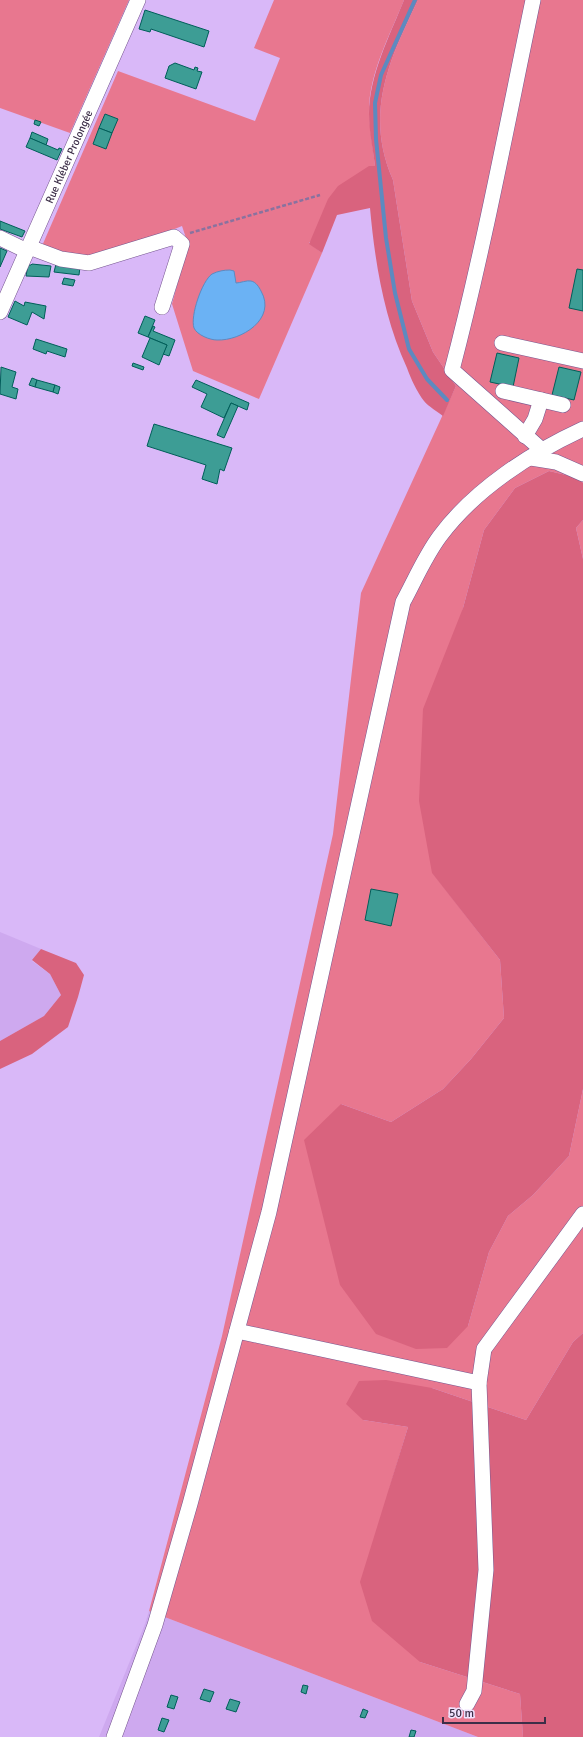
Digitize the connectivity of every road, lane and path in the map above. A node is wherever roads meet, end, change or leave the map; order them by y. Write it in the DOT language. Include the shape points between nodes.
graph roads {
  1 [pos="138,0"];
  2 [pos="533,0"];
  3 [pos="320,195"];
  4 [pos="174,237"];
  5 [pos="0,238"];
  6 [pos="28,249"];
  7 [pos="162,307"];
  8 [pos="0,312"];
  9 [pos="502,343"];
  10 [pos="583,362"];
  11 [pos="503,391"];
  12 [pos="541,400"];
  13 [pos="563,405"];
  14 [pos="583,430"];
  15 [pos="526,436"];
  16 [pos="536,454"];
  17 [pos="583,474"];
  18 [pos="583,1214"];
  19 [pos="237,1331"];
  20 [pos="479,1383"];
  21 [pos="467,1704"];
  22 [pos="114,1737"];
  1 -- 6 [label="street, Rue Kléber Prolongée"];
  2 -- 15 [label="street" via="496,179 452,370"];
  3 -- 4 [label="path"];
  4 -- 6 [label="street" via="89,263 61,259"];
  4 -- 7 [label="street" via="182,244"];
  5 -- 6 [label="street"];
  6 -- 8 [label="street, Rue Kléber Prolongée"];
  9 -- 10 [label="street"];
  11 -- 12 [label="street"];
  12 -- 13 [label="street"];
  12 -- 15 [label="street"];
  14 -- 16 [label="street" via="553,443"];
  15 -- 16 [label="street"];
  16 -- 17 [label="street"];
  16 -- 19 [label="street" via="486,487 440,536 403,602 269,1212"];
  18 -- 20 [label="street" via="484,1349"];
  19 -- 20 [label="street"];
  19 -- 22 [label="street" via="157,1617"];
  20 -- 21 [label="street" via="486,1570 474,1691"];
}
